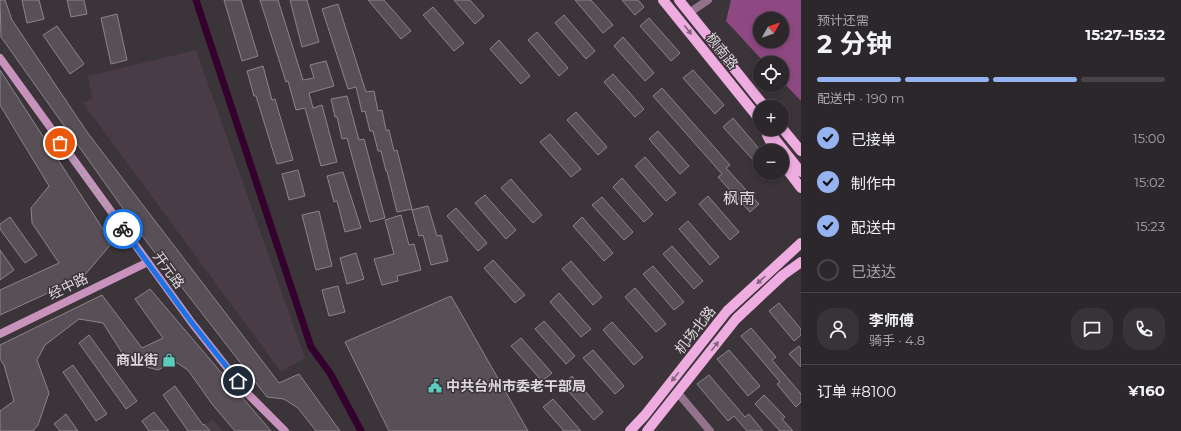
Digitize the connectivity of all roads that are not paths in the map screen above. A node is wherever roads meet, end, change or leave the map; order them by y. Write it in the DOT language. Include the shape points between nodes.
graph roads {
  1 [pos="663,0"];
  2 [pos="679,0"];
  3 [pos="708,0"];
  4 [pos="689,13"];
  5 [pos="0,58"];
  6 [pos="759,100"];
  7 [pos="753,111"];
  8 [pos="772,136"];
  9 [pos="789,136"];
  10 [pos="801,151"];
  11 [pos="789,172"];
  12 [pos="801,172"];
  13 [pos="801,188"];
  14 [pos="801,245"];
  15 [pos="148,262"];
  16 [pos="801,262"];
  17 [pos="0,334"];
  18 [pos="678,393"];
  19 [pos="285,431"];
  20 [pos="630,431"];
  21 [pos="647,431"];
  22 [pos="710,431"];
  1 -- 7 [label="main road, 枫南路, one-way"];
  2 -- 4 [label="main road, 枫南路"];
  3 -- 4 [label="street"];
  4 -- 6 [label="main road, 枫南路"];
  5 -- 15 [label="main road, 开元路"];
  8 -- 12 [label="main road"];
  9 -- 10 [label="main road"];
  11 -- 13 [label="main road"];
  14 -- 20 [label="main road, 机场北路, one-way" via="727,311 646,415"];
  15 -- 17 [label="main road, 经中路"];
  15 -- 19 [label="main road, 开元路" via="247,392"];
  18 -- 16 [label="main road, 机场北路, one-way" via="736,319 783,275"];
  18 -- 21 [label="main road, 机场北路"];
  18 -- 22 [label="street"];
}
